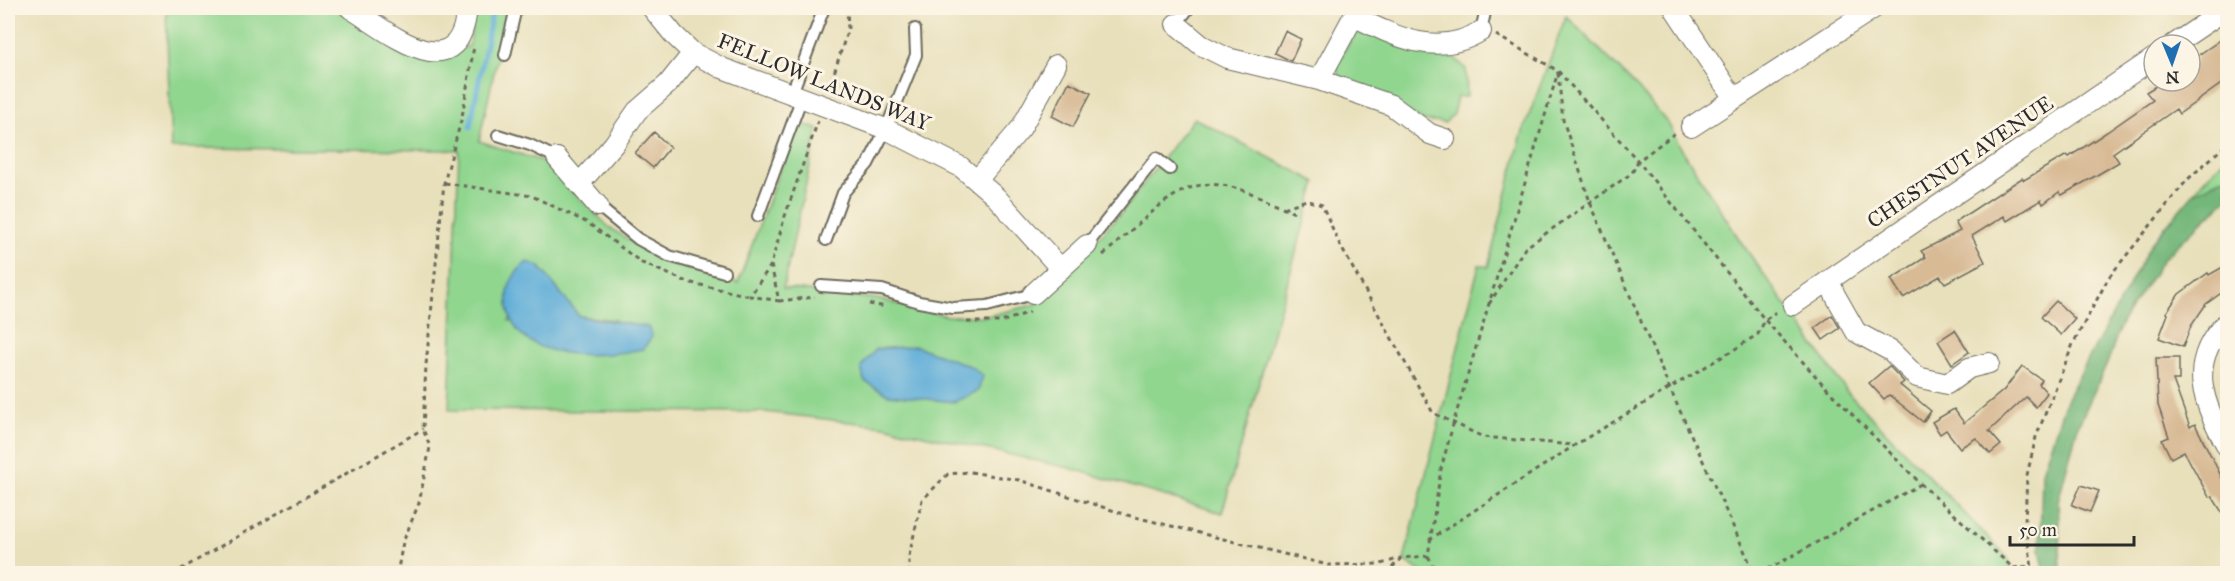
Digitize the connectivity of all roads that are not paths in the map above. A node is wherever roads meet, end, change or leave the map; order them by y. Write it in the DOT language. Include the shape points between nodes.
graph roads {
  1 [pos="350,8"];
  2 [pos="467,8"];
  3 [pos="516,8"];
  4 [pos="652,8"];
  5 [pos="824,8"];
  6 [pos="1189,8"];
  7 [pos="1486,8"];
  8 [pos="1674,8"];
  9 [pos="1874,8"];
  10 [pos="2228,8"];
  11 [pos="1357,12"];
  12 [pos="1176,24"];
  13 [pos="915,29"];
  14 [pos="1481,29"];
  15 [pos="2191,33"];
  16 [pos="693,53"];
  17 [pos="505,55"];
  18 [pos="1056,65"];
  19 [pos="2142,66"];
  20 [pos="1319,80"];
  21 [pos="797,95"];
  22 [pos="1733,97"];
  23 [pos="1691,127"];
  24 [pos="886,129"];
  25 [pos="498,135"];
  26 [pos="1445,139"];
  27 [pos="557,158"];
  28 [pos="1170,169"];
  29 [pos="978,179"];
  30 [pos="580,183"];
  31 [pos="598,206"];
  32 [pos="758,216"];
  33 [pos="826,240"];
  34 [pos="1087,245"];
  35 [pos="1061,269"];
  36 [pos="724,272"];
  37 [pos="1829,280"];
  38 [pos="821,286"];
  39 [pos="1033,294"];
  40 [pos="1793,304"];
  41 [pos="2228,321"];
  42 [pos="1989,363"];
  43 [pos="2228,448"];
  1 -- 2 [label="street" via="401,40 425,51 443,52 457,44 465,28"];
  3 -- 17 [label="lane"];
  4 -- 16 [label="street, FELLOW LANDS WAY"];
  5 -- 21 [label="lane"];
  6 -- 12 [label="lane"];
  7 -- 14 [label="lane"];
  8 -- 22 [label="street"];
  9 -- 22 [label="street"];
  10 -- 15 [label="street"];
  11 -- 14 [label="street" via="1394,36 1432,45 1457,42"];
  11 -- 20 [label="street"];
  12 -- 20 [label="street" via="1201,45 1227,58"];
  13 -- 24 [label="lane" via="916,55"];
  16 -- 21 [label="street, FELLOW LANDS WAY" via="722,68"];
  16 -- 30 [label="street" via="668,84 637,111 615,144"];
  18 -- 29 [label="street" via="1021,128"];
  19 -- 37 [label="street, CHESTNUT AVENUE"];
  20 -- 26 [label="street" via="1391,105 1430,134"];
  21 -- 24 [label="street, FELLOW LANDS WAY"];
  21 -- 32 [label="lane"];
  22 -- 23 [label="street"];
  24 -- 29 [label="street, FELLOW LANDS WAY"];
  24 -- 33 [label="lane" via="868,164 843,193"];
  25 -- 27 [label="lane"];
  27 -- 30 [label="street"];
  28 -- 34 [label="lane" via="1156,158"];
  29 -- 35 [label="street, FELLOW LANDS WAY"];
  30 -- 31 [label="street"];
  31 -- 36 [label="lane" via="638,238 669,256"];
  34 -- 35 [label="street"];
  35 -- 39 [label="street"];
  37 -- 40 [label="street, CHESTNUT AVENUE"];
  37 -- 42 [label="street" via="1856,332 1891,351 1917,377 1949,392 1969,368"];
  38 -- 39 [label="lane" via="882,290 953,308 987,306"];
  41 -- 43 [label="street" via="2204,354 2202,392"];
}
